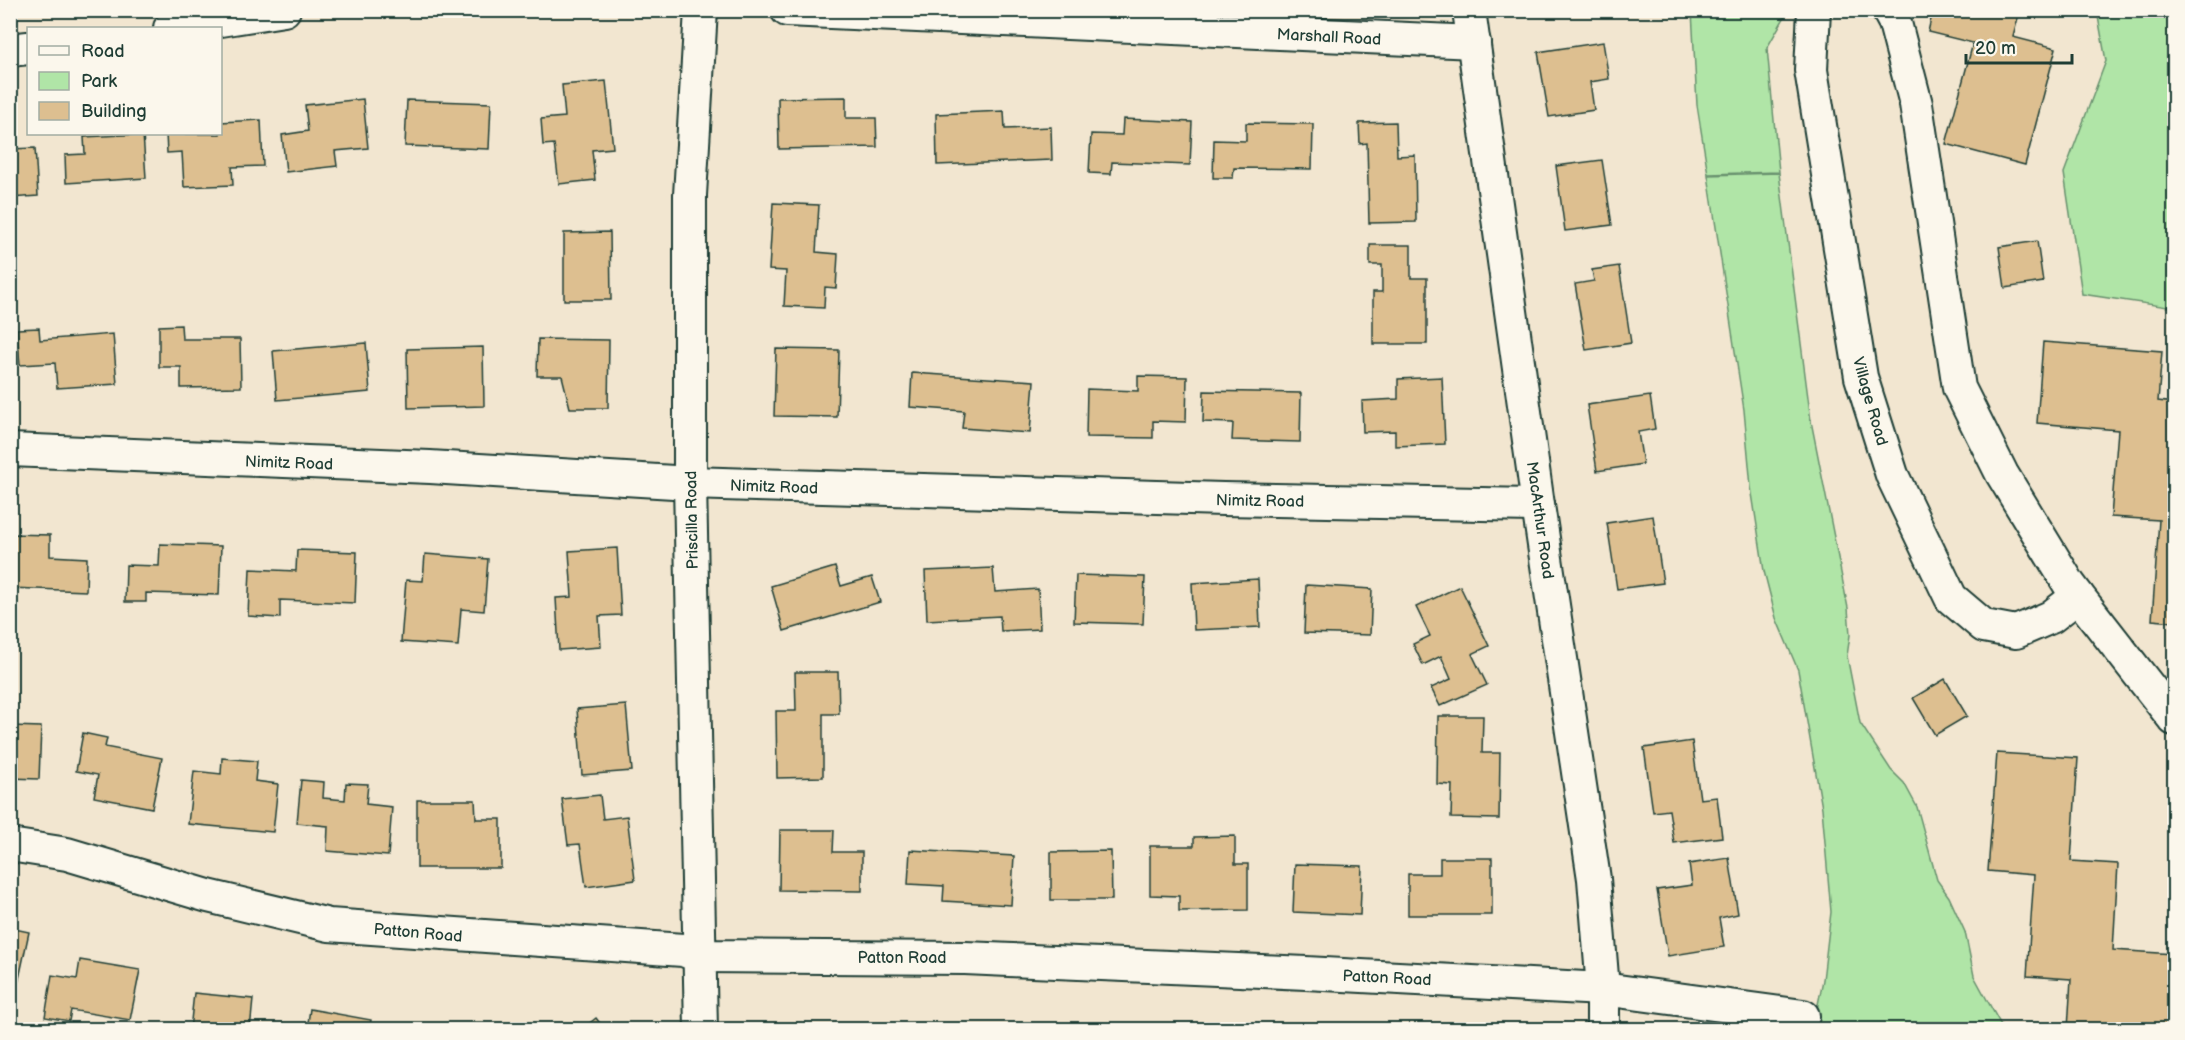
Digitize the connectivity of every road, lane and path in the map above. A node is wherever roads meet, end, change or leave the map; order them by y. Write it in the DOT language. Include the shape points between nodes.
graph roads {
  1 [pos="284,10"];
  2 [pos="701,10"];
  3 [pos="788,10"];
  4 [pos="1469,10"];
  5 [pos="1814,10"];
  6 [pos="1888,10"];
  7 [pos="176,27"];
  8 [pos="1474,42"];
  9 [pos="27,48"];
  10 [pos="10,50"];
  11 [pos="10,450"];
  12 [pos="690,483"];
  13 [pos="1538,505"];
  14 [pos="2078,596"];
  15 [pos="2175,719"];
  16 [pos="10,845"];
  17 [pos="699,956"];
  18 [pos="1603,989"];
  19 [pos="1803,1016"];
  20 [pos="700,1029"];
  21 [pos="1603,1029"];
  1 -- 7 [label="street"];
  2 -- 12 [label="street, Priscilla Road" via="690,195"];
  3 -- 8 [label="street, Marshall Road"];
  4 -- 8 [label="street, MacArthur Road"];
  5 -- 14 [label="street, Village Road" via="1811,70 1861,377 1893,475 1951,598 1984,626 2016,632 2051,617"];
  6 -- 14 [label="street" via="1916,104 1959,388 2002,474"];
  8 -- 13 [label="street, MacArthur Road"];
  9 -- 10 [label="street"];
  11 -- 12 [label="street, Nimitz Road" via="430,467"];
  12 -- 13 [label="street, Nimitz Road"];
  12 -- 17 [label="street, Priscilla Road"];
  13 -- 18 [label="street, MacArthur Road" via="1594,879"];
  14 -- 15 [label="street"];
  16 -- 17 [label="street, Patton Road" via="67,854 208,896 329,925 683,950"];
  17 -- 18 [label="street, Patton Road" via="965,958"];
  17 -- 20 [label="street, Priscilla Road"];
  18 -- 19 [label="street, Patton Road"];
  18 -- 21 [label="street, MacArthur Road"];
}
